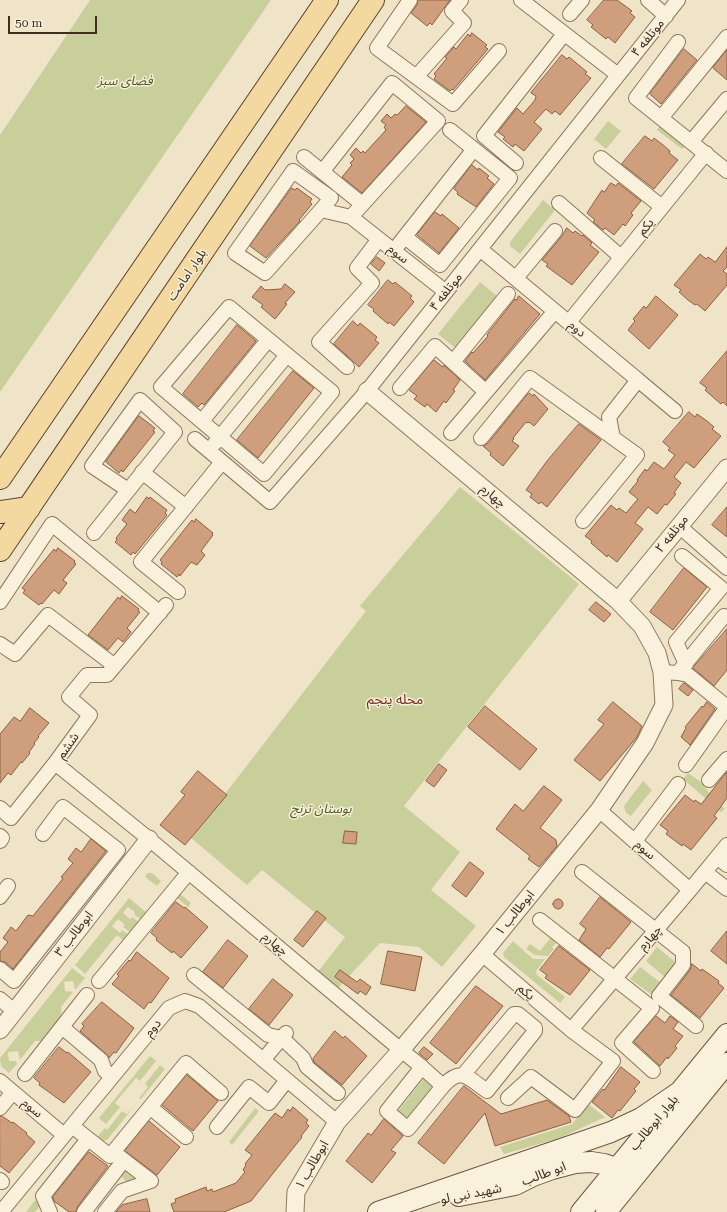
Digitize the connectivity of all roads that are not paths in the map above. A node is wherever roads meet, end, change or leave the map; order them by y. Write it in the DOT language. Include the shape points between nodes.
graph roads {
  1 [pos="327,0"];
  2 [pos="373,0"];
  3 [pos="410,0"];
  4 [pos="461,0"];
  5 [pos="582,0"];
  6 [pos="648,0"];
  7 [pos="678,0"];
  8 [pos="527,2"];
  9 [pos="570,14"];
  10 [pos="666,16"];
  11 [pos="564,34"];
  12 [pos="727,37"];
  13 [pos="678,42"];
  14 [pos="499,51"];
  15 [pos="618,75"];
  16 [pos="416,77"];
  17 [pos="727,100"];
  18 [pos="660,118"];
  19 [pos="450,130"];
  20 [pos="691,142"];
  21 [pos="474,149"];
  22 [pos="706,153"];
  23 [pos="304,157"];
  24 [pos="601,158"];
  25 [pos="516,163"];
  26 [pos="727,171"];
  27 [pos="322,172"];
  28 [pos="559,203"];
  29 [pos="362,204"];
  30 [pos="662,207"];
  31 [pos="321,210"];
  32 [pos="351,217"];
  33 [pos="555,231"];
  34 [pos="405,237"];
  35 [pos="379,239"];
  36 [pos="480,249"];
  37 [pos="394,251"];
  38 [pos="621,257"];
  39 [pos="516,278"];
  40 [pos="446,292"];
  41 [pos="508,294"];
  42 [pos="555,311"];
  43 [pos="569,322"];
  44 [pos="268,340"];
  45 [pos="287,355"];
  46 [pos="453,362"];
  47 [pos="348,367"];
  48 [pos="638,380"];
  49 [pos="400,388"];
  50 [pos="367,391"];
  51 [pos="486,392"];
  52 [pos="675,411"];
  53 [pos="202,421"];
  54 [pos="451,432"];
  55 [pos="220,436"];
  56 [pos="481,438"];
  57 [pos="613,438"];
  58 [pos="195,439"];
  59 [pos="208,451"];
  60 [pos="222,462"];
  61 [pos="727,468"];
  62 [pos="142,472"];
  63 [pos="0,478"];
  64 [pos="128,490"];
  65 [pos="186,507"];
  66 [pos="29,508"];
  67 [pos="0,512"];
  68 [pos="583,521"];
  69 [pos="679,526"];
  70 [pos="94,533"];
  71 [pos="0,550"];
  72 [pos="682,556"];
  73 [pos="727,568"];
  74 [pos="178,592"];
  75 [pos="618,601"];
  76 [pos="0,602"];
  77 [pos="724,616"];
  78 [pos="0,644"];
  79 [pos="115,666"];
  80 [pos="675,670"];
  81 [pos="726,709"];
  82 [pos="727,759"];
  83 [pos="56,763"];
  84 [pos="686,765"];
  85 [pos="709,780"];
  86 [pos="678,784"];
  87 [pos="0,808"];
  88 [pos="599,810"];
  89 [pos="43,834"];
  90 [pos="0,836"];
  91 [pos="149,839"];
  92 [pos="0,841"];
  93 [pos="634,841"];
  94 [pos="727,845"];
  95 [pos="722,861"];
  96 [pos="189,872"];
  97 [pos="582,872"];
  98 [pos="705,872"];
  99 [pos="727,889"];
  100 [pos="690,890"];
  101 [pos="540,920"];
  102 [pos="656,930"];
  103 [pos="482,954"];
  104 [pos="0,968"];
  105 [pos="194,975"];
  106 [pos="614,979"];
  107 [pos="99,981"];
  108 [pos="87,995"];
  109 [pos="0,999"];
  110 [pos="14,1011"];
  111 [pos="696,1026"];
  112 [pos="62,1027"];
  113 [pos="0,1030"];
  114 [pos="571,1030"];
  115 [pos="727,1034"];
  116 [pos="284,1036"];
  117 [pos="401,1050"];
  118 [pos="264,1060"];
  119 [pos="727,1063"];
  120 [pos="422,1067"];
  121 [pos="653,1071"];
  122 [pos="25,1074"];
  123 [pos="464,1074"];
  124 [pos="112,1077"];
  125 [pos="287,1080"];
  126 [pos="0,1081"];
  127 [pos="442,1086"];
  128 [pos="682,1090"];
  129 [pos="13,1092"];
  130 [pos="221,1093"];
  131 [pos="338,1093"];
  132 [pos="508,1098"];
  133 [pos="150,1107"];
  134 [pos="0,1108"];
  135 [pos="337,1122"];
  136 [pos="217,1127"];
  137 [pos="68,1130"];
  138 [pos="186,1138"];
  139 [pos="88,1139"];
  140 [pos="118,1156"];
  141 [pos="611,1174"];
  142 [pos="515,1185"];
  143 [pos="626,1187"];
  144 [pos="1,1212"];
  145 [pos="50,1212"];
  146 [pos="84,1212"];
  147 [pos="105,1212"];
  148 [pos="295,1212"];
  149 [pos="379,1212"];
  150 [pos="581,1212"];
  151 [pos="606,1212"];
  1 -- 63 [label="main road"];
  2 -- 66 [label="main road, بلوار امامت"];
  3 -- 16 [label="street" via="377,48"];
  4 -- 16 [label="street" via="452,11 464,23"];
  5 -- 9 [label="street"];
  6 -- 10 [label="street"];
  7 -- 10 [label="street, موتلفه ۴"];
  8 -- 11 [label="street"];
  10 -- 15 [label="street, موتلفه ۴"];
  11 -- 15 [label="street"];
  11 -- 25 [label="street" via="484,136"];
  12 -- 18 [label="street"];
  13 -- 18 [label="street" via="636,98"];
  14 -- 16 [label="street" via="453,104"];
  15 -- 36 [label="street, موتلفه ۴"];
  17 -- 20 [label="street"];
  18 -- 20 [label="street"];
  19 -- 21 [label="street"];
  20 -- 22 [label="street"];
  21 -- 34 [label="street"];
  21 -- 34 [label="street" via="510,178 440,265"];
  22 -- 26 [label="street"];
  22 -- 30 [label="street, یکم"];
  23 -- 27 [label="street"];
  24 -- 30 [label="street"];
  27 -- 29 [label="street"];
  27 -- 29 [label="street" via="392,83 438,120"];
  28 -- 38 [label="street"];
  29 -- 32 [label="street"];
  30 -- 38 [label="street, یکم"];
  31 -- 31 [label="street" via="331,198 293,171 235,253 264,273"];
  31 -- 32 [label="street"];
  32 -- 35 [label="street, سوم"];
  33 -- 39 [label="street"];
  34 -- 37 [label="street"];
  35 -- 37 [label="street, سوم"];
  35 -- 47 [label="street" via="357,268 372,283 319,342"];
  36 -- 39 [label="street, دوم"];
  36 -- 40 [label="street, موتلفه ۴"];
  37 -- 40 [label="street, سوم"];
  38 -- 43 [label="street, یکم"];
  39 -- 42 [label="street, دوم"];
  40 -- 50 [label="street, موتلفه ۴"];
  41 -- 46 [label="street"];
  42 -- 43 [label="street, دوم"];
  42 -- 51 [label="street"];
  43 -- 48 [label="street, دوم"];
  44 -- 45 [label="street"];
  44 -- 53 [label="street"];
  44 -- 53 [label="street" via="229,308 161,387"];
  45 -- 55 [label="street"];
  45 -- 55 [label="street" via="332,392 264,474"];
  46 -- 49 [label="street" via="435,346"];
  46 -- 51 [label="street"];
  48 -- 52 [label="street, دوم"];
  48 -- 57 [label="street" via="609,417"];
  50 -- 60 [label="street, موتلفه ۴" via="270,502"];
  50 -- 75 [label="street, چهارم"];
  51 -- 54 [label="street"];
  53 -- 55 [label="street"];
  55 -- 59 [label="street"];
  56 -- 57 [label="street" via="530,378"];
  57 -- 68 [label="street" via="637,455"];
  58 -- 59 [label="street, موتلفه ۴"];
  59 -- 60 [label="street, موتلفه ۴"];
  60 -- 65 [label="street"];
  61 -- 69 [label="street, موتلفه ۲"];
  62 -- 64 [label="street"];
  62 -- 64 [label="street" via="174,432 140,400 92,466"];
  62 -- 65 [label="street"];
  64 -- 70 [label="street"];
  65 -- 74 [label="street" via="141,562"];
  66 -- 67 [label="main road"];
  66 -- 71 [label="main road, بلوار امامت"];
  69 -- 73 [label="street"];
  69 -- 75 [label="street, موتلفه ۲"];
  72 -- 80 [label="street" via="721,588 676,642"];
  75 -- 80 [label="street, ابوطالب ۱" via="642,626 657,653"];
  76 -- 79 [label="street" via="52,524 163,609"];
  77 -- 80 [label="street"];
  78 -- 79 [label="street" via="15,654 48,615"];
  79 -- 83 [label="street, ششم" via="107,675 87,675 69,696 90,715"];
  80 -- 81 [label="street" via="688,676"];
  80 -- 88 [label="street, ابوطالب ۱" via="664,705 645,743"];
  81 -- 84 [label="street"];
  82 -- 85 [label="street"];
  83 -- 87 [label="street" via="11,818"];
  83 -- 91 [label="street, ششم"];
  86 -- 93 [label="street"];
  88 -- 93 [label="street, سوم"];
  88 -- 103 [label="street, ابوطالب ۱"];
  89 -- 104 [label="street" via="63,807 118,850 14,981"];
  90 -- 92 [label="street"];
  91 -- 96 [label="street, چهارم"];
  91 -- 110 [label="street, ابوطالب ۳"];
  93 -- 100 [label="street, سوم"];
  94 -- 95 [label="street, چهارم"];
  95 -- 98 [label="street, چهارم"];
  96 -- 107 [label="street"];
  96 -- 117 [label="street, چهارم"];
  97 -- 102 [label="street"];
  98 -- 99 [label="street"];
  98 -- 100 [label="street, چهارم"];
  100 -- 102 [label="street, چهارم"];
  101 -- 106 [label="street"];
  102 -- 106 [label="street, چهارم"];
  102 -- 111 [label="street" via="682,952 683,965 659,996"];
  103 -- 114 [label="street, یکم"];
  103 -- 117 [label="street, ابوطالب ۱"];
  105 -- 116 [label="street" via="268,1035"];
  106 -- 114 [label="street, چهارم"];
  106 -- 121 [label="street" via="652,1008 622,1043"];
  108 -- 112 [label="street"];
  109 -- 110 [label="street"];
  110 -- 113 [label="street, ابوطالب ۳"];
  112 -- 122 [label="street"];
  112 -- 124 [label="street" via="102,1060 105,1071"];
  114 -- 132 [label="street, یکم" via="613,1061 575,1110 531,1077"];
  115 -- 128 [label="main road, بلوار ابوطالب"];
  116 -- 118 [label="street"];
  116 -- 131 [label="street" via="303,1058 307,1067"];
  117 -- 120 [label="street, چهارم"];
  117 -- 135 [label="street, ابوطالب ۱"];
  118 -- 124 [label="street, دوم" via="199,1006 185,1001 170,1008"];
  118 -- 125 [label="street, دوم"];
  119 -- 143 [label="main road, بلوار ابوطالب"];
  120 -- 127 [label="street, چهارم"];
  120 -- 127 [label="street" via="386,1111 408,1129"];
  123 -- 123 [label="street" via="487,1091 535,1028 518,1014 514,1014"];
  123 -- 127 [label="street" via="450,1078"];
  124 -- 137 [label="street, دوم"];
  125 -- 135 [label="street, دوم"];
  125 -- 136 [label="street" via="269,1103 249,1087"];
  126 -- 129 [label="street, سوم"];
  128 -- 141 [label="main road, بلوار ابوطالب"];
  128 -- 149 [label="main road" via="641,1118 612,1132"];
  129 -- 134 [label="street"];
  129 -- 137 [label="street, سوم"];
  130 -- 133 [label="street" via="186,1064"];
  133 -- 138 [label="street"];
  133 -- 140 [label="street"];
  135 -- 148 [label="street, ابوطالب ۱" via="296,1192"];
  137 -- 139 [label="street, سوم"];
  137 -- 144 [label="street, دوم"];
  139 -- 140 [label="street, سوم" via="110,1156"];
  139 -- 145 [label="street" via="43,1196"];
  140 -- 146 [label="street"];
  140 -- 147 [label="street" via="151,1181 122,1191"];
  141 -- 142 [label="main road, ابو طالب" via="535,1186"];
  141 -- 143 [label="main road"];
  141 -- 150 [label="main road, بلوار ابوطالب"];
  142 -- 149 [label="main road, شهید نبی لو"];
  143 -- 151 [label="main road, بلوار ابوطالب"];
}
